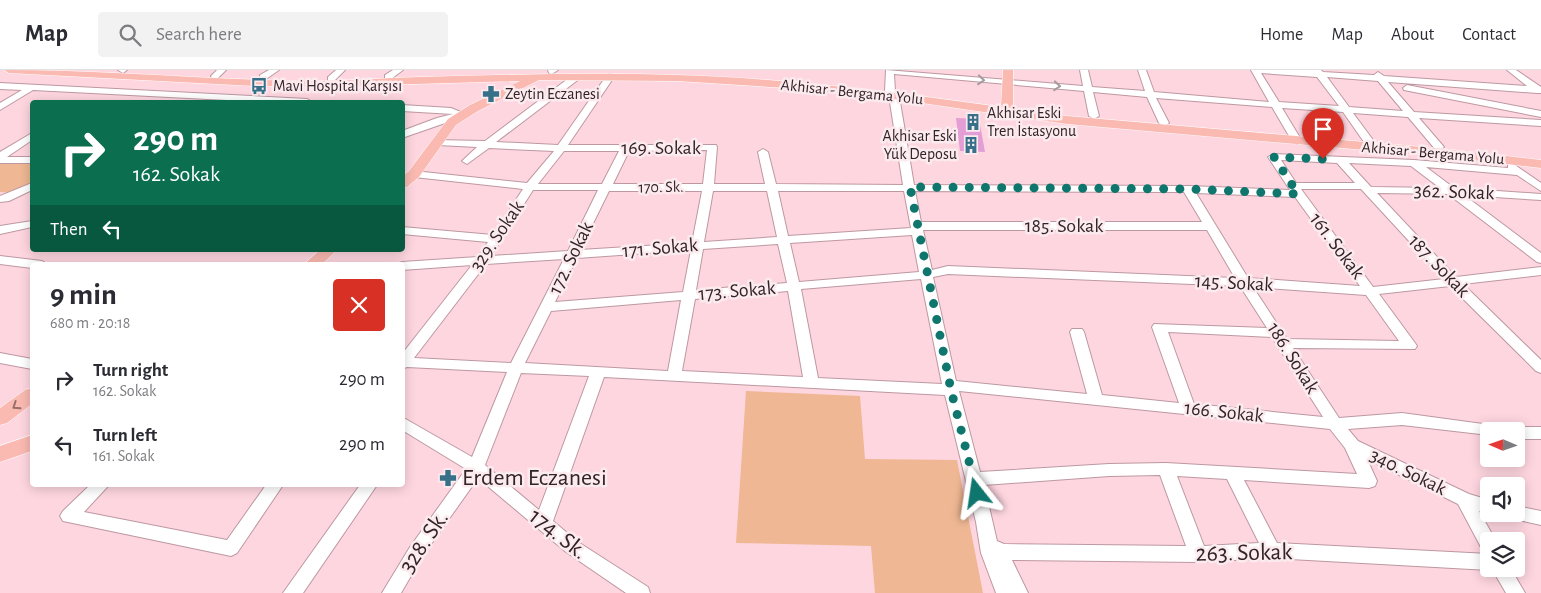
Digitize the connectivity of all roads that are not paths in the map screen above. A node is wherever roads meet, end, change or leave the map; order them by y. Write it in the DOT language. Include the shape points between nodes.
graph roads {
  1 [pos="9,70"];
  2 [pos="121,70"];
  3 [pos="275,70"];
  4 [pos="341,70"];
  5 [pos="399,70"];
  6 [pos="553,70"];
  7 [pos="1084,70"];
  8 [pos="1142,70"];
  9 [pos="1254,70"];
  10 [pos="1261,70"];
  11 [pos="1373,70"];
  12 [pos="1511,70"];
  13 [pos="895,71"];
  14 [pos="1318,72"];
  15 [pos="219,73"];
  16 [pos="1008,76"];
  17 [pos="388,77"];
  18 [pos="539,77"];
  19 [pos="576,77"];
  20 [pos="610,77"];
  21 [pos="263,78"];
  22 [pos="330,79"];
  23 [pos="1383,81"];
  24 [pos="0,86"];
  25 [pos="32,88"];
  26 [pos="1088,88"];
  27 [pos="1539,91"];
  28 [pos="98,92"];
  29 [pos="894,93"];
  30 [pos="1150,94"];
  31 [pos="85,100"];
  32 [pos="189,100"];
  33 [pos="1276,104"];
  34 [pos="0,107"];
  35 [pos="405,108"];
  36 [pos="1008,109"];
  37 [pos="1344,109"];
  38 [pos="1411,114"];
  39 [pos="1541,114"];
  40 [pos="463,115"];
  41 [pos="1094,116"];
  42 [pos="1164,123"];
  43 [pos="1541,124"];
  44 [pos="405,134"];
  45 [pos="30,137"];
  46 [pos="1295,138"];
  47 [pos="1368,140"];
  48 [pos="438,142"];
  49 [pos="486,144"];
  50 [pos="1439,147"];
  51 [pos="560,148"];
  52 [pos="625,148"];
  53 [pos="763,152"];
  54 [pos="0,158"];
  55 [pos="1541,158"];
  56 [pos="30,160"];
  57 [pos="1340,160"];
  58 [pos="1506,160"];
  59 [pos="467,161"];
  60 [pos="1414,163"];
  61 [pos="1541,164"];
  62 [pos="1519,172"];
  63 [pos="414,174"];
  64 [pos="405,182"];
  65 [pos="708,186"];
  66 [pos="771,186"];
  67 [pos="30,187"];
  68 [pos="530,187"];
  69 [pos="910,187"];
  70 [pos="605,188"];
  71 [pos="1364,188"];
  72 [pos="1541,188"];
  73 [pos="1188,189"];
  74 [pos="1295,190"];
  75 [pos="1449,191"];
  76 [pos="1541,197"];
  77 [pos="2,200"];
  78 [pos="30,224"];
  79 [pos="1211,226"];
  80 [pos="917,228"];
  81 [pos="0,230"];
  82 [pos="405,230"];
  83 [pos="496,239"];
  84 [pos="783,240"];
  85 [pos="696,244"];
  86 [pos="327,252"];
  87 [pos="572,255"];
  88 [pos="1541,259"];
  89 [pos="0,260"];
  90 [pos="482,261"];
  91 [pos="315,262"];
  92 [pos="30,264"];
  93 [pos="405,266"];
  94 [pos="1541,271"];
  95 [pos="927,275"];
  96 [pos="1453,281"];
  97 [pos="1244,282"];
  98 [pos="794,286"];
  99 [pos="1371,291"];
  100 [pos="688,295"];
  101 [pos="546,307"];
  102 [pos="1077,332"];
  103 [pos="1281,338"];
  104 [pos="0,358"];
  105 [pos="405,359"];
  106 [pos="405,362"];
  107 [pos="30,364"];
  108 [pos="516,368"];
  109 [pos="1541,368"];
  110 [pos="598,373"];
  111 [pos="674,377"];
  112 [pos="812,384"];
  113 [pos="950,388"];
  114 [pos="30,396"];
  115 [pos="1096,400"];
  116 [pos="1188,408"];
  117 [pos="0,418"];
  118 [pos="1335,424"];
  119 [pos="405,429"];
  120 [pos="1480,429"];
  121 [pos="1525,433"];
  122 [pos="1541,433"];
  123 [pos="30,444"];
  124 [pos="1352,445"];
  125 [pos="0,454"];
  126 [pos="476,468"];
  127 [pos="1166,469"];
  128 [pos="1232,473"];
  129 [pos="973,479"];
  130 [pos="99,487"];
  131 [pos="274,487"];
  132 [pos="368,487"];
  133 [pos="1464,499"];
  134 [pos="1480,504"];
  135 [pos="1525,515"];
  136 [pos="1541,518"];
  137 [pos="985,522"];
  138 [pos="542,523"];
  139 [pos="1482,532"];
  140 [pos="1272,550"];
  141 [pos="998,552"];
  142 [pos="1198,554"];
  143 [pos="1480,562"];
  144 [pos="1507,577"];
  145 [pos="292,593"];
  146 [pos="390,593"];
  147 [pos="641,593"];
  148 [pos="1005,593"];
  149 [pos="1018,593"];
  150 [pos="1516,593"];
  1 -- 18 [label="main road, Akhisar - Bergama Yolu" via="254,84"];
  2 -- 15 [label="main road, Akhisar - Bergama Yolu"];
  3 -- 21 [label="street"];
  4 -- 22 [label="street"];
  5 -- 17 [label="street"];
  6 -- 17 [label="main road, Akhisar - Bergama Yolu"];
  6 -- 18 [label="main road"];
  6 -- 29 [label="main road, Akhisar - Bergama Yolu" via="791,80"];
  7 -- 26 [label="street"];
  8 -- 30 [label="street"];
  9 -- 33 [label="street"];
  10 -- 14 [label="street"];
  11 -- 23 [label="street"];
  12 -- 27 [label="street"];
  13 -- 16 [label="street, one-way"];
  13 -- 29 [label="street"];
  14 -- 23 [label="street"];
  14 -- 37 [label="street"];
  15 -- 21 [label="main road, Akhisar - Bergama Yolu"];
  16 -- 26 [label="street, one-way"];
  16 -- 36 [label="main road"];
  17 -- 22 [label="main road, Akhisar - Bergama Yolu"];
  18 -- 19 [label="main road, Akhisar - Bergama Yolu"];
  18 -- 40 [label="main road"];
  19 -- 20 [label="main road, Akhisar - Bergama Yolu"];
  19 -- 49 [label="street"];
  20 -- 29 [label="main road, Akhisar - Bergama Yolu" via="677,78"];
  20 -- 51 [label="street, 329. Sokak"];
  21 -- 22 [label="main road, Akhisar - Bergama Yolu"];
  23 -- 27 [label="street"];
  23 -- 38 [label="street"];
  23 -- 39 [label="street"];
  24 -- 25 [label="street"];
  25 -- 28 [label="street"];
  25 -- 34 [label="street"];
  26 -- 30 [label="street"];
  26 -- 41 [label="street"];
  28 -- 31 [label="street"];
  28 -- 32 [label="street"];
  29 -- 36 [label="main road, Akhisar - Bergama Yolu"];
  29 -- 69 [label="street"];
  30 -- 33 [label="street"];
  30 -- 42 [label="street"];
  33 -- 37 [label="street"];
  33 -- 46 [label="street"];
  35 -- 40 [label="street" via="451,111"];
  36 -- 41 [label="main road, Akhisar - Bergama Yolu"];
  36 -- 46 [label="main road, Akhisar - Bergama Yolu" via="1067,120"];
  37 -- 38 [label="street"];
  37 -- 47 [label="street"];
  38 -- 43 [label="street"];
  38 -- 50 [label="street"];
  40 -- 44 [label="street"];
  40 -- 48 [label="main road" via="452,122"];
  41 -- 42 [label="main road, Akhisar - Bergama Yolu"];
  42 -- 46 [label="main road, Akhisar - Bergama Yolu"];
  45 -- 54 [label="street"];
  46 -- 47 [label="main road, Akhisar - Bergama Yolu"];
  46 -- 58 [label="main road, Akhisar - Bergama Yolu"];
  47 -- 50 [label="main road, Akhisar - Bergama Yolu"];
  48 -- 49 [label="street, 169. Sokak"];
  48 -- 63 [label="main road"];
  49 -- 51 [label="street, 169. Sokak"];
  49 -- 59 [label="street"];
  50 -- 55 [label="main road, Akhisar - Bergama Yolu"];
  51 -- 52 [label="street, 169. Sokak"];
  51 -- 68 [label="street, 329. Sokak"];
  52 -- 65 [label="street, 169. Sokak" via="712,148"];
  52 -- 70 [label="street, 172. Sokak"];
  53 -- 66 [label="street"];
  54 -- 56 [label="street"];
  57 -- 60 [label="street"];
  57 -- 71 [label="street, 187. Sokak"];
  57 -- 74 [label="street, 161. Sokak" via="1274,157"];
  58 -- 61 [label="main road, Akhisar - Bergama Yolu"];
  58 -- 62 [label="street"];
  60 -- 62 [label="street"];
  60 -- 75 [label="street"];
  62 -- 72 [label="street"];
  63 -- 64 [label="main road"];
  63 -- 68 [label="street, 170. Sk."];
  65 -- 66 [label="street, 170. Sk."];
  65 -- 70 [label="street, 170. Sk."];
  65 -- 85 [label="street, 169. Sokak"];
  66 -- 69 [label="street, 170. Sk."];
  66 -- 84 [label="street"];
  67 -- 77 [label="street"];
  68 -- 70 [label="street, 170. Sk."];
  68 -- 83 [label="street, 329. Sokak"];
  69 -- 73 [label="street, 362. Sokak"];
  69 -- 80 [label="street"];
  70 -- 87 [label="street, 172. Sokak"];
  71 -- 74 [label="street, 362. Sokak"];
  71 -- 75 [label="street, 362. Sokak"];
  71 -- 96 [label="street, 187. Sokak"];
  73 -- 74 [label="street, 362. Sokak"];
  73 -- 79 [label="street, 186. Sokak"];
  74 -- 99 [label="street, 161. Sokak"];
  75 -- 76 [label="street, 362. Sokak"];
  75 -- 88 [label="street"];
  78 -- 81 [label="street"];
  79 -- 80 [label="street, 185. Sokak"];
  79 -- 97 [label="street, 186. Sokak"];
  80 -- 84 [label="street, 171. Sokak"];
  80 -- 95 [label="street"];
  82 -- 83 [label="street"];
  83 -- 90 [label="street, 329. Sokak"];
  84 -- 85 [label="street, 171. Sokak"];
  84 -- 98 [label="street"];
  85 -- 87 [label="street, 171. Sokak"];
  85 -- 100 [label="street, 169. Sokak"];
  86 -- 91 [label="main road"];
  87 -- 90 [label="street, 171. Sokak"];
  87 -- 101 [label="street, 172. Sokak"];
  89 -- 92 [label="street"];
  90 -- 93 [label="street, 171. Sokak"];
  90 -- 105 [label="street, 329. Sokak"];
  94 -- 96 [label="street, 145. Sokak"];
  95 -- 97 [label="street, 145. Sokak" via="948,270"];
  95 -- 98 [label="street, 173. Sokak"];
  95 -- 113 [label="street"];
  96 -- 99 [label="street, 145. Sokak"];
  96 -- 109 [label="street, 187. Sokak"];
  97 -- 99 [label="street, 145. Sokak"];
  97 -- 103 [label="street, 186. Sokak"];
  98 -- 100 [label="street, 173. Sokak"];
  98 -- 112 [label="street"];
  99 -- 103 [label="street, 161. Sokak" via="1410,346"];
  100 -- 101 [label="street, 173. Sokak"];
  100 -- 111 [label="street, 169. Sokak"];
  101 -- 108 [label="street, 172. Sokak"];
  102 -- 115 [label="street"];
  103 -- 116 [label="street" via="1160,327"];
  103 -- 118 [label="street, 186. Sokak"];
  104 -- 107 [label="street"];
  106 -- 108 [label="street, 166. Sokak"];
  108 -- 110 [label="street, 166. Sokak"];
  108 -- 126 [label="street, 172. Sokak"];
  110 -- 111 [label="street, 166. Sokak"];
  110 -- 138 [label="street"];
  111 -- 112 [label="street, 166. Sokak"];
  112 -- 113 [label="street, 166. Sokak"];
  113 -- 115 [label="street, 166. Sokak"];
  113 -- 129 [label="street"];
  114 -- 117 [label="main road, one-way"];
  115 -- 116 [label="street, 166. Sokak"];
  116 -- 118 [label="street, 166. Sokak"];
  118 -- 120 [label="street, 166. Sokak" via="1402,419"];
  118 -- 124 [label="street, 340. Sokak"];
  119 -- 126 [label="street, 174. Sk."];
  121 -- 122 [label="street"];
  123 -- 125 [label="main road"];
  124 -- 128 [label="street" via="1369,481"];
  124 -- 133 [label="street, 340. Sokak"];
  126 -- 138 [label="street, 174. Sk."];
  126 -- 146 [label="street, 328. Sk."];
  127 -- 128 [label="street"];
  127 -- 129 [label="street"];
  127 -- 142 [label="street"];
  128 -- 140 [label="street"];
  129 -- 137 [label="street"];
  130 -- 131 [label="street" via="69,516 231,548"];
  132 -- 145 [label="street"];
  133 -- 134 [label="street, 340. Sokak"];
  133 -- 139 [label="street"];
  135 -- 136 [label="street"];
  137 -- 141 [label="street"];
  137 -- 148 [label="street" via="990,553"];
  138 -- 147 [label="street, 174. Sk."];
  140 -- 142 [label="street, 263. Sokak"];
  140 -- 143 [label="street, 263. Sokak"];
  141 -- 142 [label="street, 263. Sokak"];
  141 -- 149 [label="street"];
  144 -- 150 [label="street"];
}
